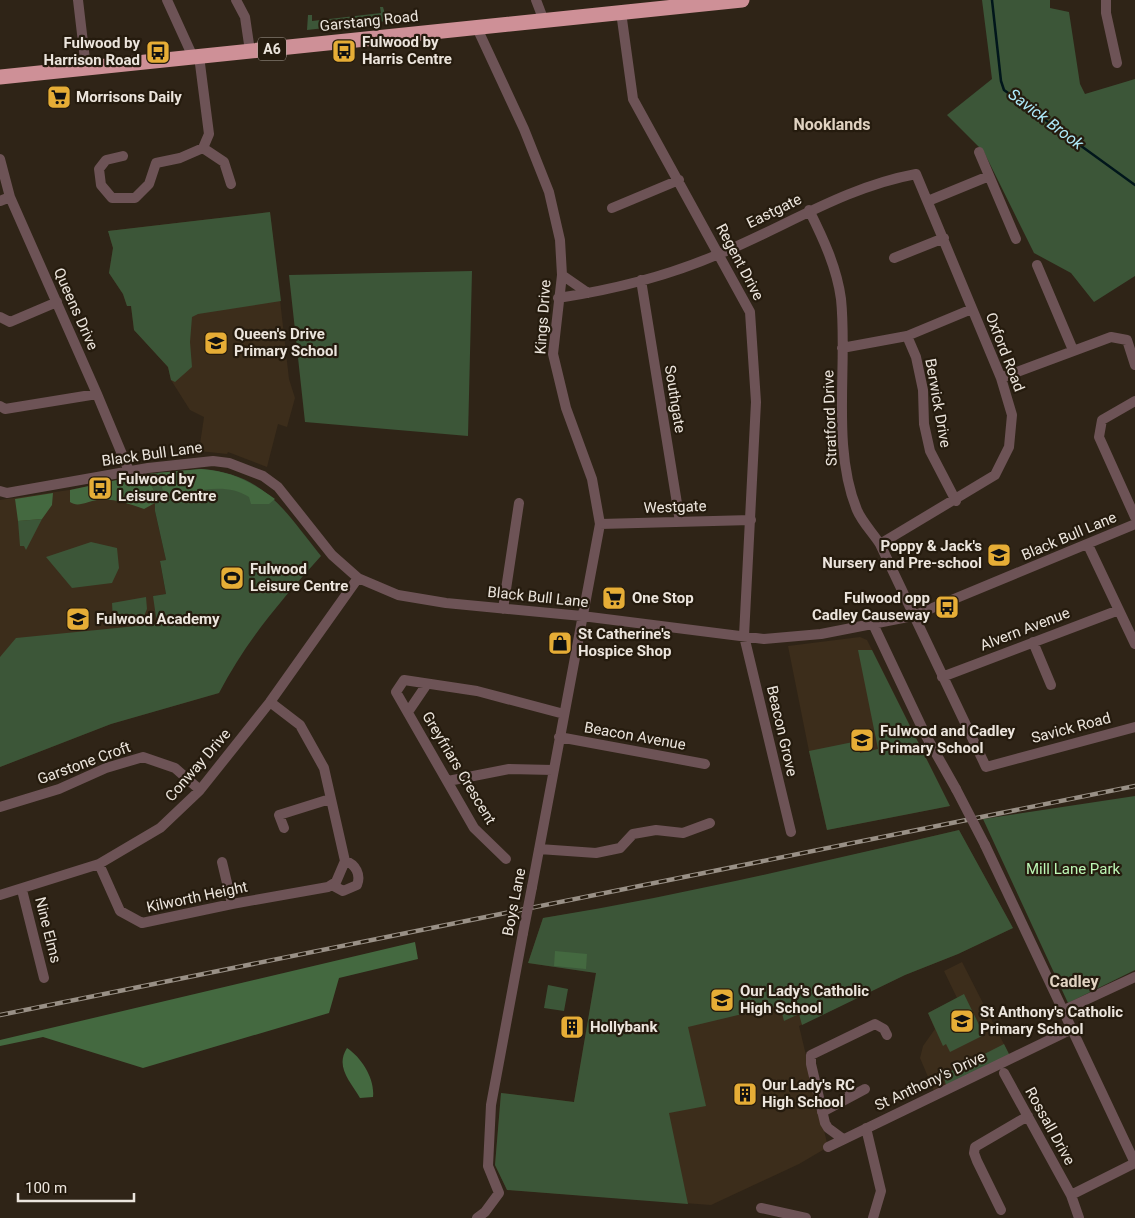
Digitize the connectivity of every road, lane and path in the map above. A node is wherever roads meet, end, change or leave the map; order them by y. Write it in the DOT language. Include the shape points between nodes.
graph roads {
  1 [pos="78,0"];
  2 [pos="167,0"];
  3 [pos="236,0"];
  4 [pos="536,0"];
  5 [pos="742,0"];
  6 [pos="1106,0"];
  7 [pos="621,12"];
  8 [pos="544,21"];
  9 [pos="477,28"];
  10 [pos="250,51"];
  11 [pos="196,57"];
  12 [pos="1117,64"];
  13 [pos="86,68"];
  14 [pos="0,77"];
  15 [pos="203,148"];
  16 [pos="979,152"];
  17 [pos="123,156"];
  18 [pos="0,159"];
  19 [pos="916,174"];
  20 [pos="989,176"];
  21 [pos="679,180"];
  22 [pos="231,184"];
  23 [pos="10,197"];
  24 [pos="0,201"];
  25 [pos="928,201"];
  26 [pos="612,208"];
  27 [pos="810,210"];
  28 [pos="944,238"];
  29 [pos="1016,239"];
  30 [pos="719,254"];
  31 [pos="894,258"];
  32 [pos="1037,265"];
  33 [pos="562,274"];
  34 [pos="641,280"];
  35 [pos="588,293"];
  36 [pos="558,298"];
  37 [pos="57,302"];
  38 [pos="972,309"];
  39 [pos="0,317"];
  40 [pos="907,336"];
  41 [pos="842,348"];
  42 [pos="1073,350"];
  43 [pos="1135,365"];
  44 [pos="1001,378"];
  45 [pos="97,394"];
  46 [pos="1135,401"];
  47 [pos="0,406"];
  48 [pos="129,471"];
  49 [pos="0,491"];
  50 [pos="956,501"];
  51 [pos="519,503"];
  52 [pos="1135,517"];
  53 [pos="751,520"];
  54 [pos="680,522"];
  55 [pos="600,524"];
  56 [pos="1135,524"];
  57 [pos="880,544"];
  58 [pos="1088,545"];
  59 [pos="358,578"];
  60 [pos="503,609"];
  61 [pos="1119,610"];
  62 [pos="582,616"];
  63 [pos="913,616"];
  64 [pos="873,624"];
  65 [pos="744,636"];
  66 [pos="1033,642"];
  67 [pos="1135,644"];
  68 [pos="942,677"];
  69 [pos="427,684"];
  70 [pos="1051,685"];
  71 [pos="270,702"];
  72 [pos="408,712"];
  73 [pos="564,714"];
  74 [pos="1135,727"];
  75 [pos="559,737"];
  76 [pos="705,764"];
  77 [pos="986,767"];
  78 [pos="553,770"];
  79 [pos="448,781"];
  80 [pos="200,790"];
  81 [pos="330,799"];
  82 [pos="0,807"];
  83 [pos="710,822"];
  84 [pos="284,828"];
  85 [pos="791,832"];
  86 [pos="539,849"];
  87 [pos="506,859"];
  88 [pos="345,861"];
  89 [pos="222,862"];
  90 [pos="99,864"];
  91 [pos="332,885"];
  92 [pos="22,890"];
  93 [pos="0,895"];
  94 [pos="232,904"];
  95 [pos="44,978"];
  96 [pos="1134,979"];
  97 [pos="1064,1010"];
  98 [pos="1072,1029"];
  99 [pos="887,1035"];
  100 [pos="1004,1073"];
  101 [pos="865,1089"];
  102 [pos="822,1112"];
  103 [pos="1028,1116"];
  104 [pos="866,1128"];
  105 [pos="843,1139"];
  106 [pos="828,1147"];
  107 [pos="1135,1163"];
  108 [pos="1071,1194"];
  109 [pos="1001,1210"];
  110 [pos="764,1212"];
  111 [pos="477,1218"];
  112 [pos="806,1218"];
  113 [pos="873,1218"];
  114 [pos="1079,1218"];
  1 -- 13 [label="street"];
  2 -- 11 [label="street"];
  3 -- 10 [label="street" via="244,17"];
  4 -- 8 [label="street"];
  5 -- 7 [label="highway, Garstang Road / A6"];
  6 -- 12 [label="street"];
  7 -- 8 [label="highway, Garstang Road / A6"];
  7 -- 21 [label="street, Regent Drive" via="633,98"];
  8 -- 9 [label="highway, Garstang Road / A6"];
  9 -- 10 [label="highway, Garstang Road / A6"];
  9 -- 33 [label="street, Kings Drive" via="549,192 560,240"];
  10 -- 11 [label="highway, Garstang Road / A6"];
  11 -- 13 [label="highway, Garstang Road / A6"];
  11 -- 15 [label="street" via="209,134"];
  13 -- 14 [label="highway, Garstang Road / A6"];
  15 -- 17 [label="street" via="180,158 156,163 150,184 135,198 112,198 101,186 99,169 106,160"];
  15 -- 22 [label="street" via="224,162"];
  16 -- 20 [label="street"];
  18 -- 23 [label="street, Queens Drive"];
  19 -- 25 [label="street, Oxford Road"];
  19 -- 27 [label="street, Eastgate" via="886,180"];
  20 -- 25 [label="street"];
  20 -- 29 [label="street"];
  21 -- 26 [label="street"];
  21 -- 30 [label="street, Regent Drive"];
  23 -- 24 [label="street"];
  23 -- 37 [label="street, Queens Drive"];
  25 -- 28 [label="street, Oxford Road"];
  27 -- 30 [label="street, Eastgate"];
  27 -- 41 [label="street, Stratford Drive" via="828,248 840,298"];
  28 -- 31 [label="street"];
  28 -- 38 [label="street, Oxford Road"];
  30 -- 34 [label="street, Eastgate"];
  30 -- 53 [label="street, Regent Drive" via="750,312 756,402"];
  32 -- 42 [label="street"];
  33 -- 35 [label="street"];
  33 -- 36 [label="street, Kings Drive"];
  34 -- 35 [label="street, Eastgate"];
  34 -- 54 [label="street, Southgate"];
  35 -- 36 [label="street, Eastgate"];
  36 -- 55 [label="street, Kings Drive" via="553,354 566,408 592,479"];
  37 -- 39 [label="street" via="10,322"];
  37 -- 45 [label="street, Queens Drive"];
  38 -- 40 [label="street"];
  38 -- 44 [label="street, Oxford Road"];
  40 -- 41 [label="street"];
  40 -- 50 [label="street, Berwick Drive" via="916,357 923,390 924,424 930,451"];
  41 -- 57 [label="street, Stratford Drive" via="842,416 847,472 857,511"];
  42 -- 43 [label="street" via="1111,336 1127,340"];
  42 -- 44 [label="street"];
  44 -- 50 [label="street, Oxford Road" via="1012,415 1010,447 995,475"];
  45 -- 47 [label="street" via="5,409"];
  45 -- 48 [label="street, Queens Drive"];
  46 -- 52 [label="street" via="1102,420 1099,437"];
  48 -- 49 [label="street, Black Bull Lane" via="7,493"];
  48 -- 59 [label="street, Black Bull Lane" via="213,461 263,476 278,487 332,555"];
  50 -- 57 [label="street, Oxford Road"];
  51 -- 60 [label="street"];
  53 -- 54 [label="street, Westgate"];
  53 -- 65 [label="street, Regent Drive"];
  54 -- 55 [label="street, Westgate"];
  55 -- 62 [label="street, Kings Drive"];
  56 -- 58 [label="street, Black Bull Lane"];
  57 -- 63 [label="street, Stratford Drive"];
  58 -- 61 [label="street"];
  58 -- 63 [label="street, Black Bull Lane"];
  59 -- 60 [label="street, Black Bull Lane" via="398,595"];
  59 -- 71 [label="street, Conway Drive"];
  60 -- 62 [label="street, Black Bull Lane"];
  61 -- 66 [label="street, Alvern Avenue"];
  61 -- 67 [label="street"];
  62 -- 65 [label="street, Black Bull Lane"];
  62 -- 73 [label="street, Boys Lane"];
  63 -- 64 [label="street, Black Bull Lane"];
  63 -- 68 [label="street, Stratford Drive"];
  64 -- 65 [label="street, Black Bull Lane" via="794,638"];
  64 -- 97 [label="street, bridge" via="920,726 985,845"];
  65 -- 85 [label="street, Beacon Grove"];
  66 -- 68 [label="street, Alvern Avenue"];
  66 -- 70 [label="street"];
  68 -- 77 [label="street, Stratford Drive"];
  69 -- 72 [label="street, Greyfriars Crescent"];
  69 -- 72 [label="street, Greyfriars Crescent" via="404,680 396,692"];
  69 -- 73 [label="street, Greyfriars Crescent" via="477,691"];
  71 -- 80 [label="street, Conway Drive"];
  71 -- 81 [label="street, Kilworth Height" via="300,725 324,768"];
  72 -- 79 [label="street, Greyfriars Crescent"];
  73 -- 75 [label="street, Boys Lane"];
  74 -- 77 [label="street, Savick Road"];
  75 -- 76 [label="street, Beacon Avenue"];
  75 -- 78 [label="street, Boys Lane"];
  78 -- 79 [label="street" via="509,769"];
  78 -- 86 [label="street, Boys Lane"];
  79 -- 87 [label="street, Greyfriars Crescent" via="474,828"];
  80 -- 82 [label="street, Garstone Croft" via="175,768 143,758 106,768 59,789"];
  80 -- 90 [label="street, Conway Drive" via="160,828"];
  81 -- 84 [label="street" via="279,815"];
  81 -- 88 [label="street, Kilworth Height"];
  83 -- 86 [label="street" via="683,834 656,830 633,834 620,848 596,853"];
  86 -- 111 [label="street, Boys Lane, bridge" via="491,1104 488,1166 499,1193"];
  88 -- 91 [label="street" via="341,874"];
  88 -- 91 [label="street, Kilworth Height" via="356,869 357,885 343,891"];
  89 -- 94 [label="street"];
  90 -- 92 [label="street, Conway Drive"];
  90 -- 94 [label="street, Kilworth Height" via="120,911 142,923"];
  91 -- 94 [label="street, Kilworth Height"];
  92 -- 93 [label="street, Conway Drive"];
  92 -- 95 [label="street, Nine Elms"];
  96 -- 97 [label="street"];
  97 -- 98 [label="street"];
  98 -- 104 [label="street, St Anthony's Drive"];
  98 -- 107 [label="street"];
  99 -- 102 [label="street" via="875,1024 811,1055"];
  100 -- 103 [label="street, Rossall Drive"];
  101 -- 102 [label="street" via="850,1090"];
  102 -- 105 [label="street" via="828,1128"];
  103 -- 108 [label="street, Rossall Drive"];
  103 -- 109 [label="street" via="975,1146 977,1161"];
  104 -- 105 [label="street, St Anthony's Drive"];
  104 -- 113 [label="street" via="881,1192"];
  105 -- 106 [label="street, St Anthony's Drive"];
  107 -- 108 [label="street"];
  108 -- 114 [label="street, Rossall Drive"];
  110 -- 112 [label="street"];
}
